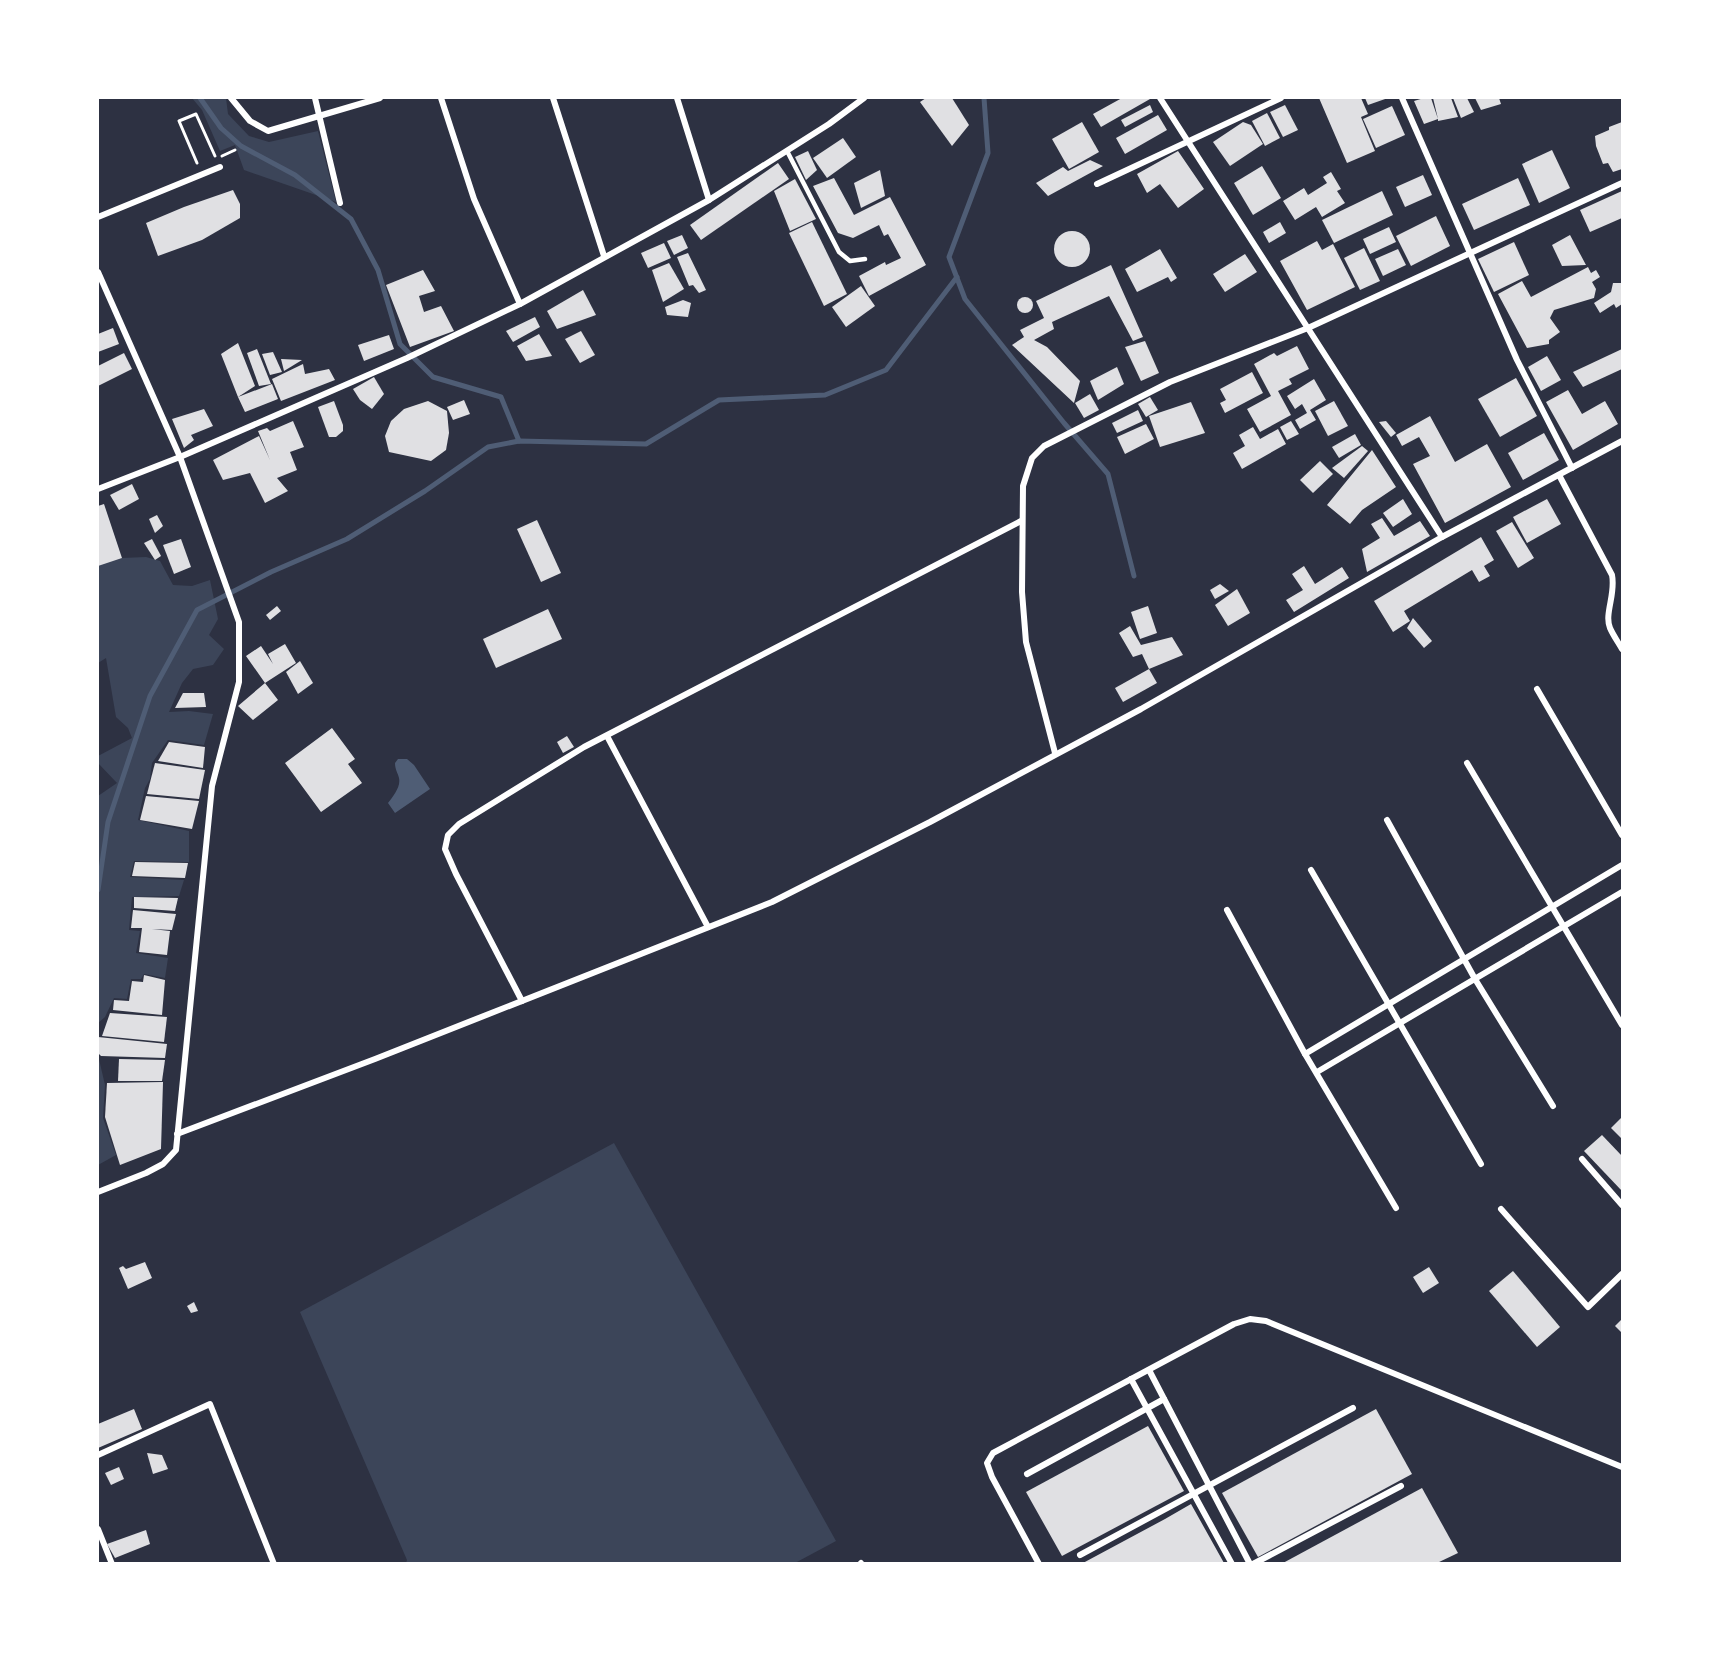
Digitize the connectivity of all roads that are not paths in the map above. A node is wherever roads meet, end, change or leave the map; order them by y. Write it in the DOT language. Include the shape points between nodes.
graph roads {
  1 [pos="231,98"];
  2 [pos="315,98"];
  3 [pos="380,98"];
  4 [pos="441,98"];
  5 [pos="553,98"];
  6 [pos="677,98"];
  7 [pos="864,98"];
  8 [pos="1160,98"];
  9 [pos="1281,98"];
  10 [pos="1402,98"];
  11 [pos="320,114"];
  12 [pos="1190,142"];
  13 [pos="787,151"];
  14 [pos="220,167"];
  15 [pos="1623,183"];
  16 [pos="1097,184"];
  17 [pos="709,200"];
  18 [pos="340,203"];
  19 [pos="98,217"];
  20 [pos="1470,255"];
  21 [pos="604,256"];
  22 [pos="865,259"];
  23 [pos="98,272"];
  24 [pos="520,304"];
  25 [pos="1308,328"];
  26 [pos="1623,441"];
  27 [pos="180,456"];
  28 [pos="1572,468"];
  29 [pos="1559,475"];
  30 [pos="98,489"];
  31 [pos="1021,521"];
  32 [pos="1442,537"];
  33 [pos="1623,649"];
  34 [pos="1537,689"];
  35 [pos="607,736"];
  36 [pos="1055,753"];
  37 [pos="1467,763"];
  38 [pos="1387,820"];
  39 [pos="1623,835"];
  40 [pos="1623,866"];
  41 [pos="1311,870"];
  42 [pos="1623,892"];
  43 [pos="1552,908"];
  44 [pos="1227,910"];
  45 [pos="708,927"];
  46 [pos="1563,927"];
  47 [pos="1464,960"];
  48 [pos="1475,979"];
  49 [pos="522,1001"];
  50 [pos="1389,1004"];
  51 [pos="1399,1024"];
  52 [pos="1623,1025"];
  53 [pos="1305,1054"];
  54 [pos="1317,1072"];
  55 [pos="1553,1106"];
  56 [pos="177,1134"];
  57 [pos="1582,1159"];
  58 [pos="1481,1164"];
  59 [pos="98,1192"];
  60 [pos="1623,1205"];
  61 [pos="1396,1208"];
  62 [pos="1501,1209"];
  63 [pos="1623,1274"];
  64 [pos="1149,1370"];
  65 [pos="1131,1379"];
  66 [pos="1164,1399"];
  67 [pos="1353,1408"];
  68 [pos="1147,1409"];
  69 [pos="98,1455"];
  70 [pos="1623,1467"];
  71 [pos="1027,1474"];
  72 [pos="1209,1485"];
  73 [pos="1401,1486"];
  74 [pos="1194,1494"];
  75 [pos="98,1529"];
  76 [pos="1080,1555"];
  77 [pos="111,1563"];
  78 [pos="274,1563"];
  79 [pos="1039,1563"];
  80 [pos="1232,1563"];
  81 [pos="1251,1563"];
  1 -- 11 [label="street" via="250,121 268,131"];
  2 -- 11 [label="street"];
  3 -- 11 [label="street"];
  4 -- 24 [label="street" via="474,199"];
  5 -- 21 [label="street"];
  6 -- 17 [label="street"];
  7 -- 13 [label="street"];
  8 -- 12 [label="street"];
  9 -- 12 [label="street"];
  10 -- 20 [label="street"];
  11 -- 18 [label="street"];
  12 -- 16 [label="street"];
  12 -- 25 [label="street"];
  13 -- 17 [label="street"];
  13 -- 22 [label="lane" via="839,252 850,261"];
  14 -- 19 [label="street"];
  15 -- 20 [label="street"];
  17 -- 21 [label="street"];
  20 -- 25 [label="street"];
  20 -- 28 [label="street"];
  21 -- 24 [label="street"];
  23 -- 27 [label="street"];
  24 -- 27 [label="street" via="407,358"];
  25 -- 31 [label="street" via="1170,382 1044,446 1032,458 1023,486"];
  25 -- 32 [label="street"];
  26 -- 28 [label="street"];
  27 -- 30 [label="street"];
  27 -- 56 [label="street" via="230,593 239,634 238,682 212,786"];
  28 -- 29 [label="street"];
  29 -- 32 [label="street"];
  29 -- 33 [label="street" via="1612,575 1614,587 1608,616"];
  31 -- 35 [label="street"];
  31 -- 36 [label="street" via="1026,642"];
  32 -- 36 [label="street" via="1141,709"];
  34 -- 39 [label="street"];
  35 -- 45 [label="street"];
  35 -- 49 [label="street" via="459,824 448,835 445,849 456,874"];
  36 -- 45 [label="street" via="772,902"];
  37 -- 43 [label="street"];
  38 -- 47 [label="street"];
  40 -- 43 [label="street"];
  41 -- 50 [label="street"];
  42 -- 46 [label="street"];
  43 -- 46 [label="street"];
  43 -- 47 [label="street"];
  44 -- 53 [label="street"];
  45 -- 49 [label="street"];
  46 -- 48 [label="street"];
  46 -- 52 [label="street"];
  47 -- 48 [label="street"];
  47 -- 50 [label="street"];
  48 -- 51 [label="street"];
  48 -- 55 [label="street"];
  49 -- 56 [label="street"];
  50 -- 51 [label="street"];
  50 -- 53 [label="street"];
  51 -- 54 [label="street"];
  51 -- 58 [label="street"];
  53 -- 54 [label="street"];
  54 -- 61 [label="street"];
  56 -- 59 [label="street" via="176,1149 163,1164"];
  57 -- 60 [label="street"];
  62 -- 63 [label="street" via="1588,1307"];
  64 -- 65 [label="street"];
  64 -- 66 [label="street"];
  64 -- 70 [label="street" via="1234,1324 1250,1319 1266,1321"];
  65 -- 68 [label="street"];
  65 -- 79 [label="street" via="993,1453 987,1463"];
  66 -- 68 [label="street"];
  66 -- 72 [label="street"];
  67 -- 72 [label="street"];
  68 -- 71 [label="street"];
  68 -- 74 [label="street"];
  69 -- 78 [label="street" via="210,1404"];
  72 -- 74 [label="street"];
  72 -- 81 [label="street"];
  73 -- 81 [label="street"];
  74 -- 76 [label="street"];
  74 -- 80 [label="street"];
  75 -- 77 [label="street"];
}
